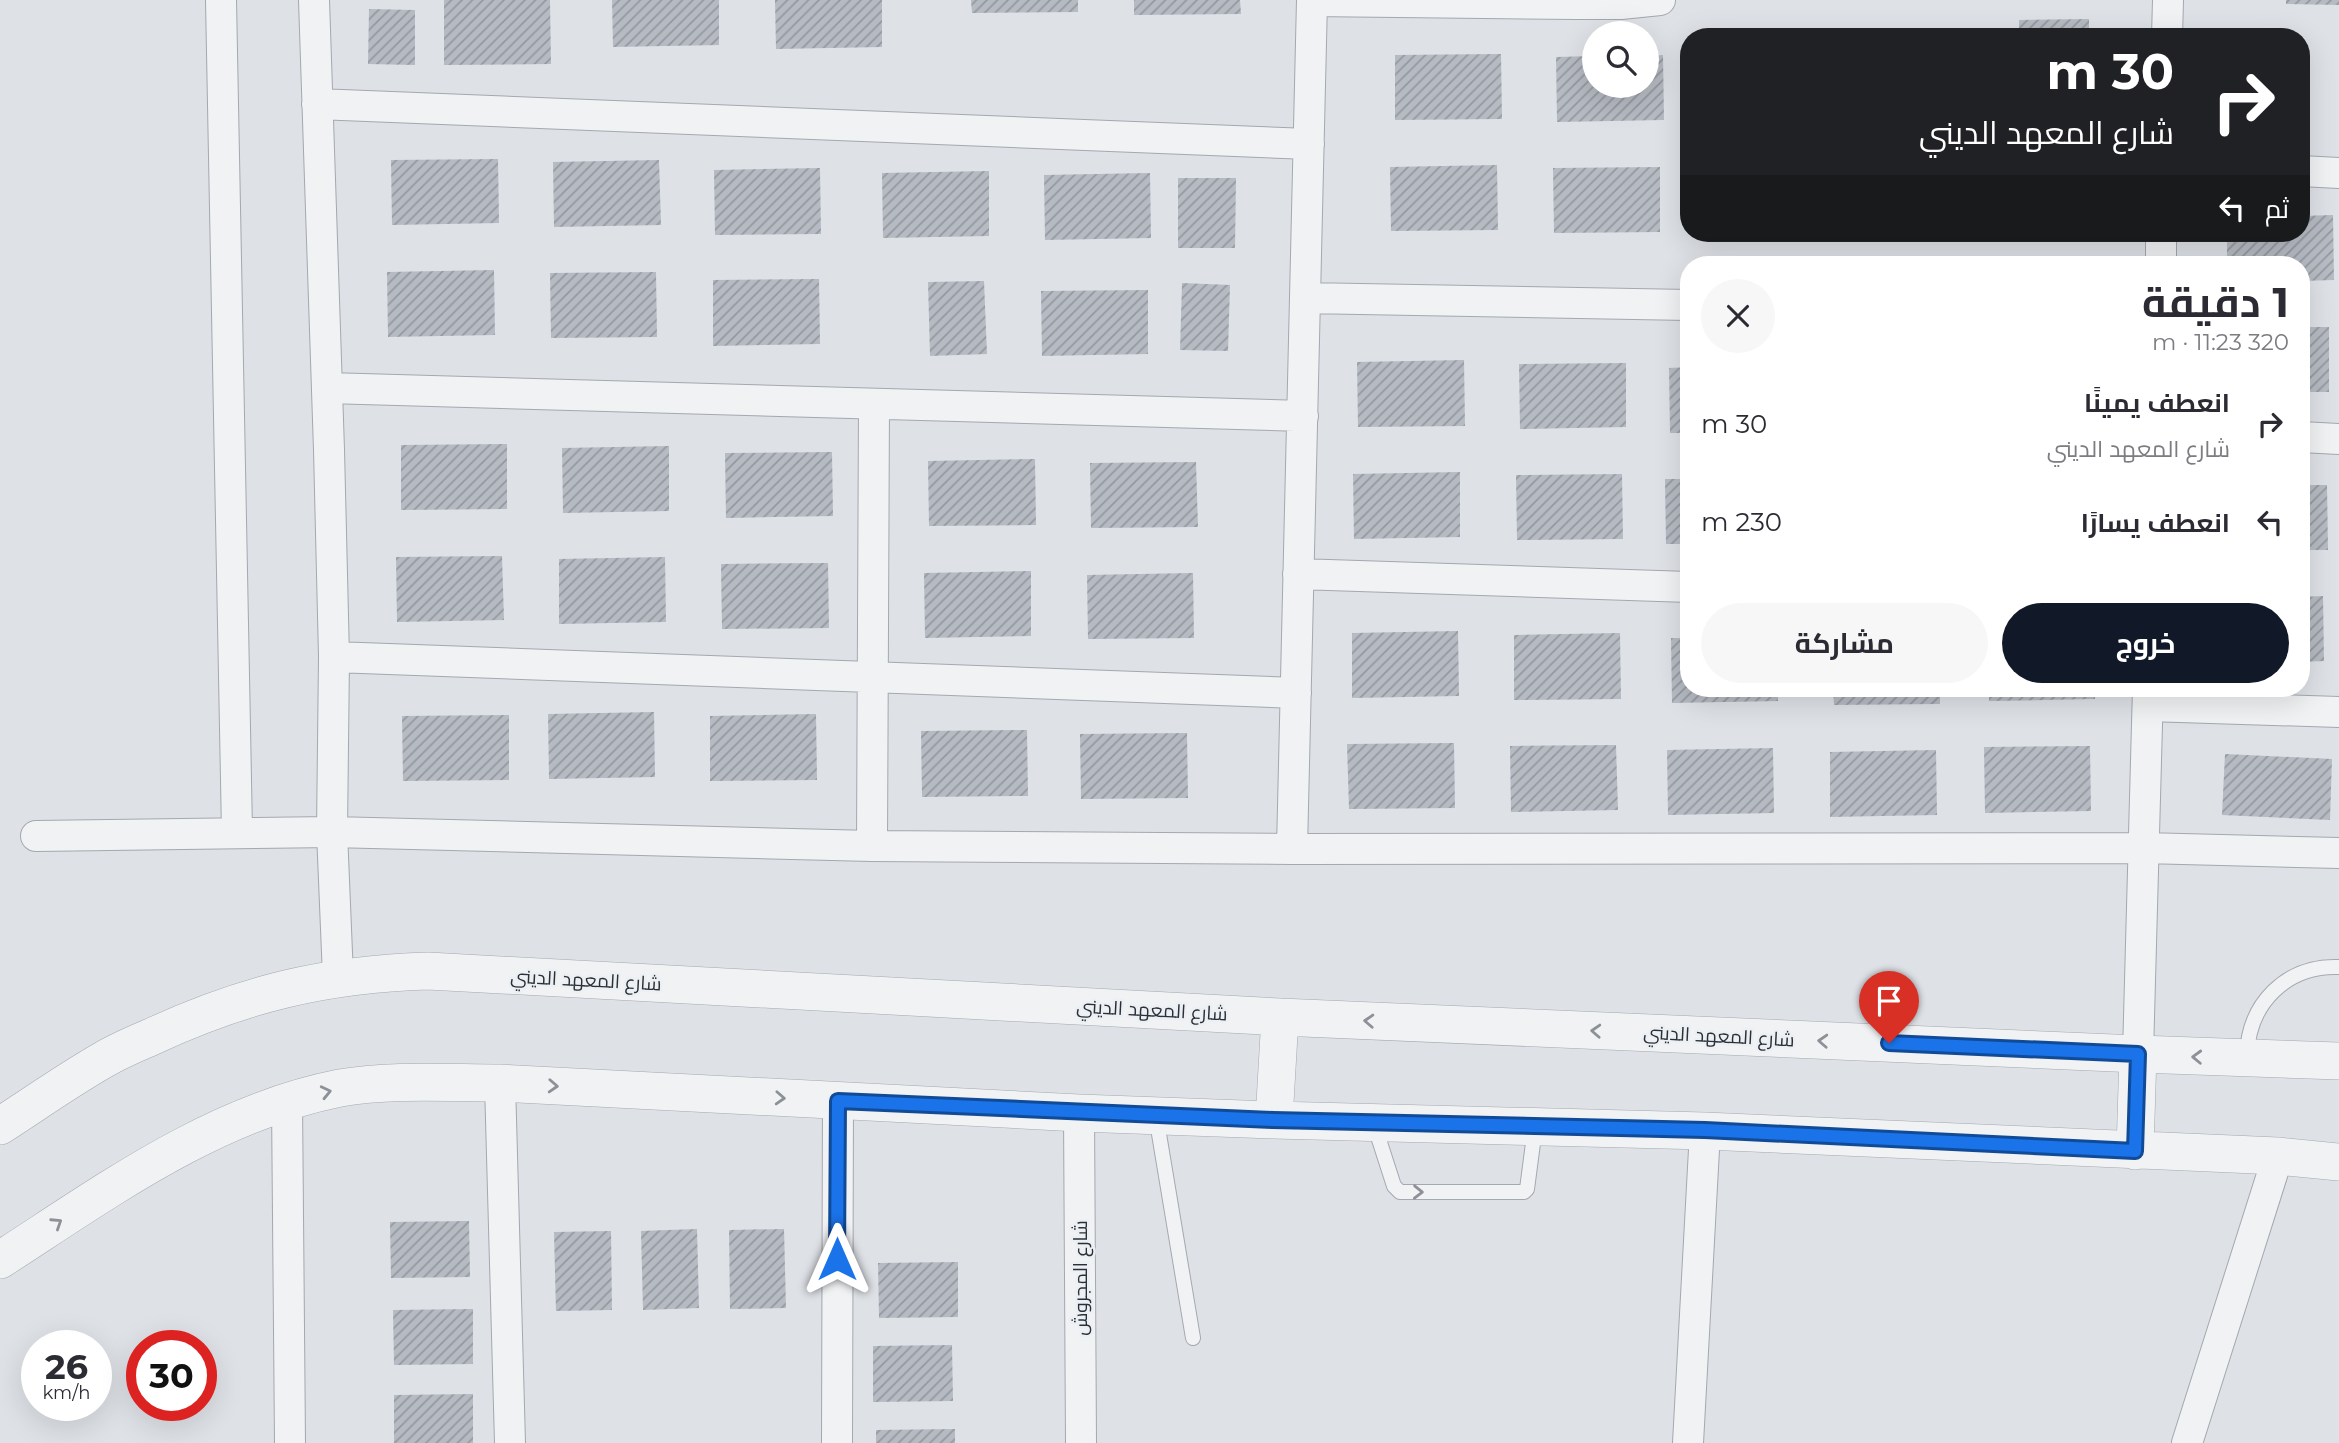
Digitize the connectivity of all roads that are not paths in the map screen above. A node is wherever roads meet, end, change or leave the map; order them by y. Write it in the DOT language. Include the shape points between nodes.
graph roads {
  1 [pos="221,0"];
  2 [pos="314,0"];
  3 [pos="1312,0"];
  4 [pos="1660,0"];
  5 [pos="2168,0"];
  6 [pos="2167,28"];
  7 [pos="317,104"];
  8 [pos="1309,144"];
  9 [pos="2310,171"];
  10 [pos="2339,173"];
  11 [pos="1305,298"];
  12 [pos="1680,304"];
  13 [pos="327,388"];
  14 [pos="874,404"];
  15 [pos="1303,416"];
  16 [pos="2310,437"];
  17 [pos="2339,439"];
  18 [pos="1298,574"];
  19 [pos="1680,587"];
  20 [pos="334,657"];
  21 [pos="873,677"];
  22 [pos="1296,693"];
  23 [pos="2148,697"];
  24 [pos="2339,712"];
  25 [pos="237,832"];
  26 [pos="332,832"];
  27 [pos="36,836"];
  28 [pos="872,846"];
  29 [pos="2144,848"];
  30 [pos="1292,849"];
  31 [pos="2339,853"];
  32 [pos="2339,967"];
  33 [pos="338,977"];
  34 [pos="1280,1017"];
  35 [pos="2138,1054"];
  36 [pos="2246,1059"];
  37 [pos="2339,1061"];
  38 [pos="500,1083"];
  39 [pos="287,1101"];
  40 [pos="838,1101"];
  41 [pos="1079,1113"];
  42 [pos="1156,1115"];
  43 [pos="1273,1120"];
  44 [pos="1374,1123"];
  45 [pos="0,1126"];
  46 [pos="1536,1126"];
  47 [pos="1705,1130"];
  48 [pos="2135,1151"];
  49 [pos="2278,1156"];
  50 [pos="2339,1162"];
  51 [pos="0,1260"];
  52 [pos="1193,1338"];
  53 [pos="290,1443"];
  54 [pos="510,1443"];
  55 [pos="836,1443"];
  56 [pos="1081,1443"];
  57 [pos="1688,1443"];
  58 [pos="2186,1443"];
  1 -- 25 [label="street"];
  2 -- 7 [label="street"];
  3 -- 4 [label="street" via="1598,4"];
  3 -- 8 [label="street"];
  5 -- 6 [label="street"];
  7 -- 8 [label="street"];
  7 -- 13 [label="street"];
  8 -- 11 [label="street"];
  9 -- 10 [label="street"];
  11 -- 12 [label="street"];
  11 -- 15 [label="street"];
  13 -- 14 [label="street"];
  13 -- 20 [label="street"];
  14 -- 15 [label="street"];
  14 -- 21 [label="street"];
  15 -- 18 [label="street"];
  16 -- 17 [label="street"];
  18 -- 19 [label="street"];
  18 -- 22 [label="street"];
  20 -- 21 [label="street"];
  20 -- 26 [label="street"];
  21 -- 22 [label="street"];
  21 -- 28 [label="street"];
  22 -- 30 [label="street"];
  23 -- 24 [label="street"];
  23 -- 29 [label="street"];
  25 -- 26 [label="street"];
  25 -- 27 [label="street"];
  26 -- 28 [label="street"];
  26 -- 33 [label="street"];
  28 -- 30 [label="street"];
  29 -- 30 [label="street"];
  29 -- 31 [label="street"];
  29 -- 35 [label="street"];
  32 -- 36 [label="lane" via="2307,971 2273,990 2252,1022"];
  33 -- 34 [label="street, شارع المعهد الديني" via="428,971"];
  33 -- 45 [label="street, شارع المعهد الديني" via="249,997 178,1024 105,1058"];
  35 -- 34 [label="street, شارع المعهد الديني, one-way"];
  34 -- 43 [label="street"];
  36 -- 35 [label="street, شارع المعهد الديني, one-way"];
  35 -- 48 [label="street"];
  36 -- 37 [label="street, شارع المعهد الديني"];
  39 -- 38 [label="street, one-way" via="355,1087"];
  38 -- 40 [label="street, one-way"];
  38 -- 54 [label="street"];
  51 -- 39 [label="street, one-way" via="141,1169 196,1139"];
  39 -- 53 [label="street"];
  40 -- 41 [label="street"];
  40 -- 55 [label="street"];
  41 -- 42 [label="street"];
  41 -- 56 [label="street, شارع المجروش"];
  42 -- 43 [label="street"];
  42 -- 52 [label="lane"];
  43 -- 44 [label="street"];
  44 -- 46 [label="street"];
  44 -- 46 [label="lane, one-way" via="1400,1192 1524,1192"];
  46 -- 47 [label="street"];
  47 -- 48 [label="street"];
  47 -- 57 [label="street"];
  48 -- 49 [label="street"];
  49 -- 50 [label="street"];
  49 -- 58 [label="street"];
}
